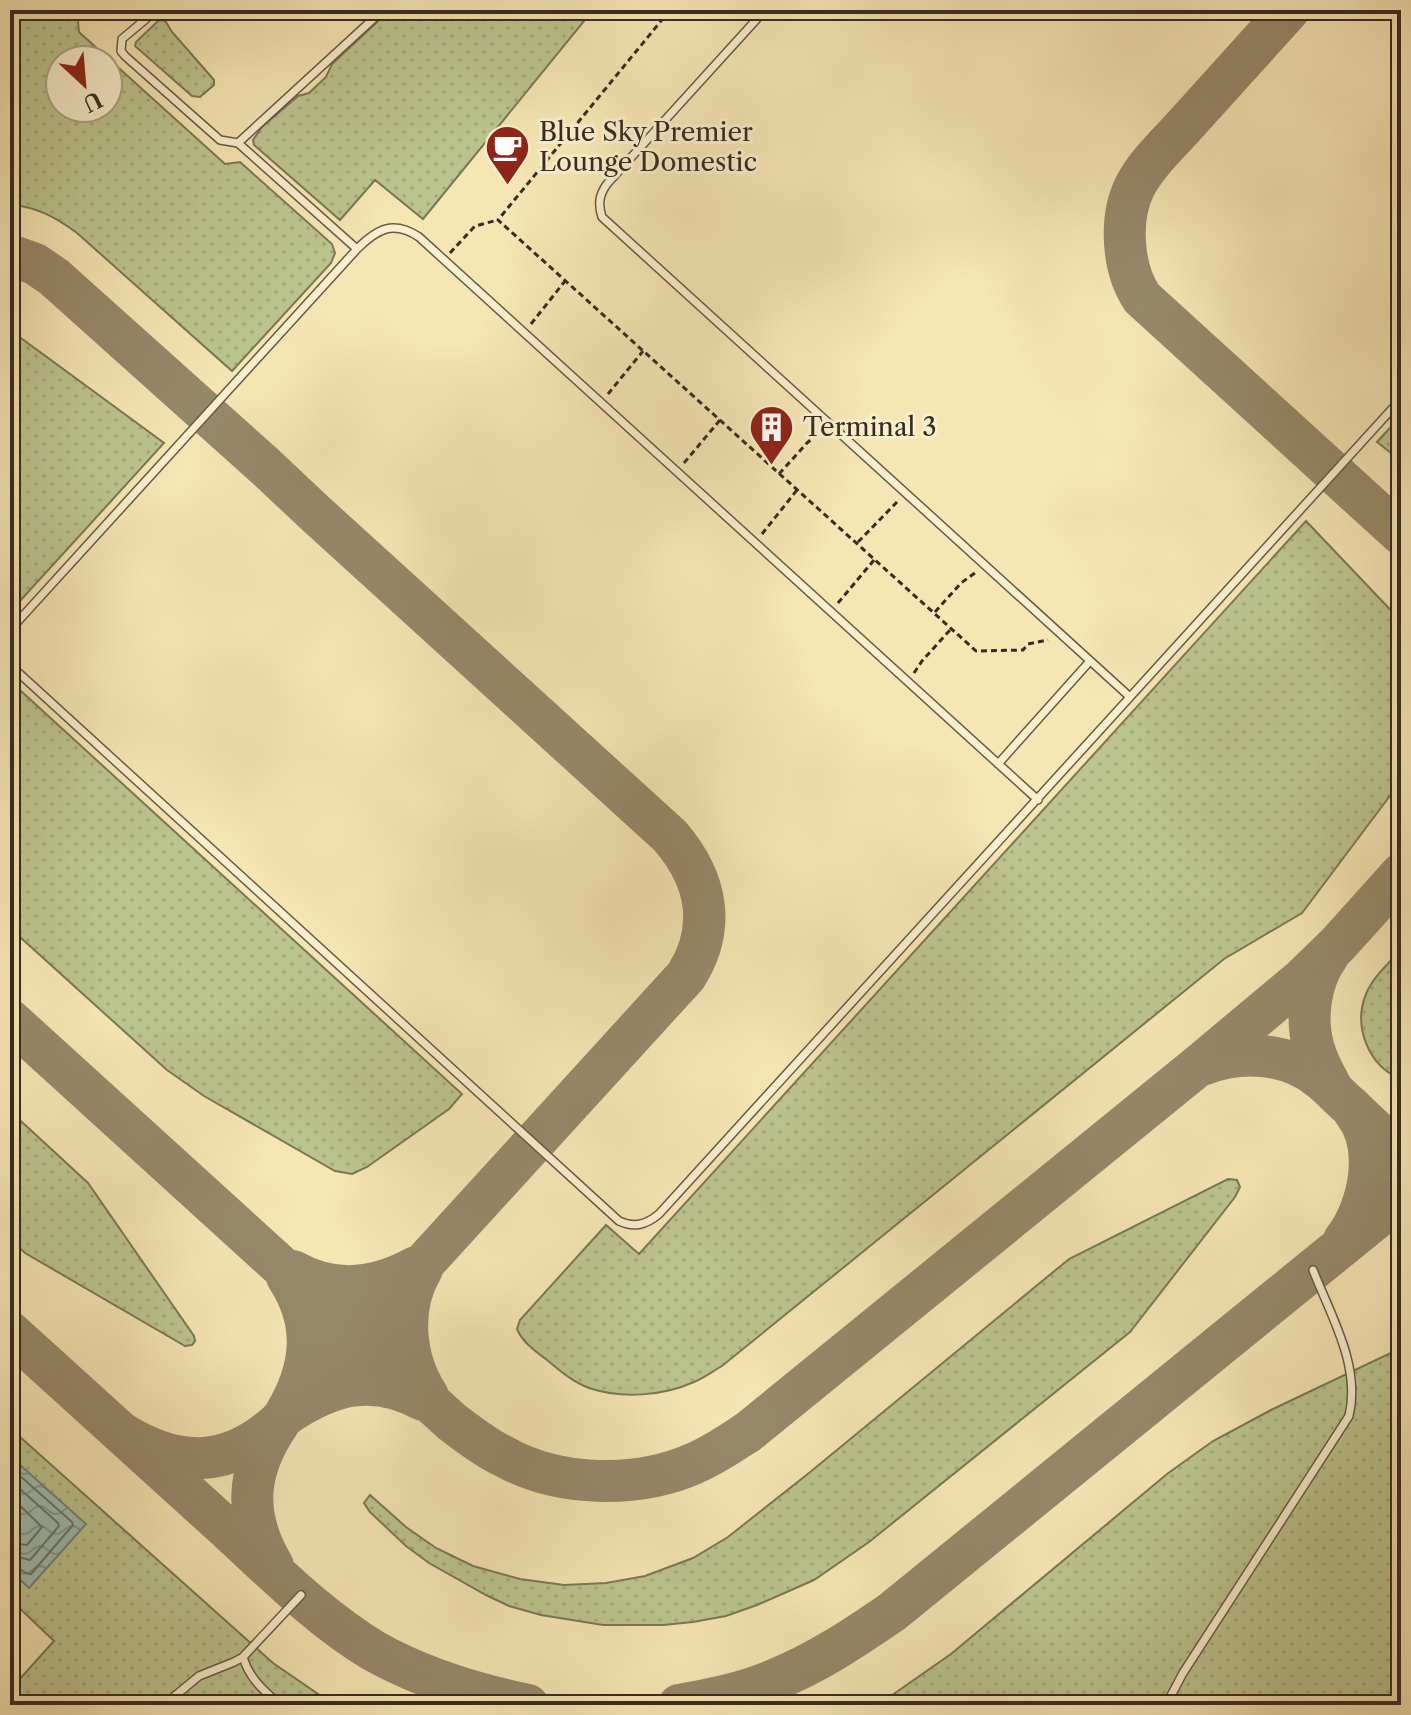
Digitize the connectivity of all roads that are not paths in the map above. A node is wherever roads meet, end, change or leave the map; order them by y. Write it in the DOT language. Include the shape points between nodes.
graph roads {
  1 [pos="383,10"];
  2 [pos="765,10"];
  3 [pos="153,13"];
  4 [pos="238,143"];
  5 [pos="357,249"];
  6 [pos="1401,399"];
  7 [pos="10,630"];
  8 [pos="1090,661"];
  9 [pos="10,665"];
  10 [pos="1130,697"];
  11 [pos="998,764"];
  12 [pos="1038,800"];
  13 [pos="1313,1270"];
  14 [pos="301,1595"];
  15 [pos="243,1657"];
  16 [pos="164,1705"];
  17 [pos="280,1705"];
  18 [pos="1166,1705"];
  1 -- 4 [label="lane"];
  2 -- 8 [label="lane" via="607,184 599,200 602,217"];
  3 -- 4 [label="lane" via="122,39 121,51 220,140"];
  4 -- 5 [label="lane"];
  5 -- 7 [label="lane"];
  5 -- 11 [label="lane" via="387,228 409,230 419,237"];
  6 -- 10 [label="lane"];
  8 -- 10 [label="lane"];
  8 -- 11 [label="lane"];
  9 -- 12 [label="lane" via="628,1225 650,1222 659,1214"];
  10 -- 12 [label="lane"];
  11 -- 12 [label="lane"];
  13 -- 18 [label="lane" via="1349,1361 1349,1416"];
  14 -- 15 [label="lane"];
  15 -- 16 [label="lane" via="199,1676"];
  15 -- 17 [label="lane" via="247,1671"];
}
